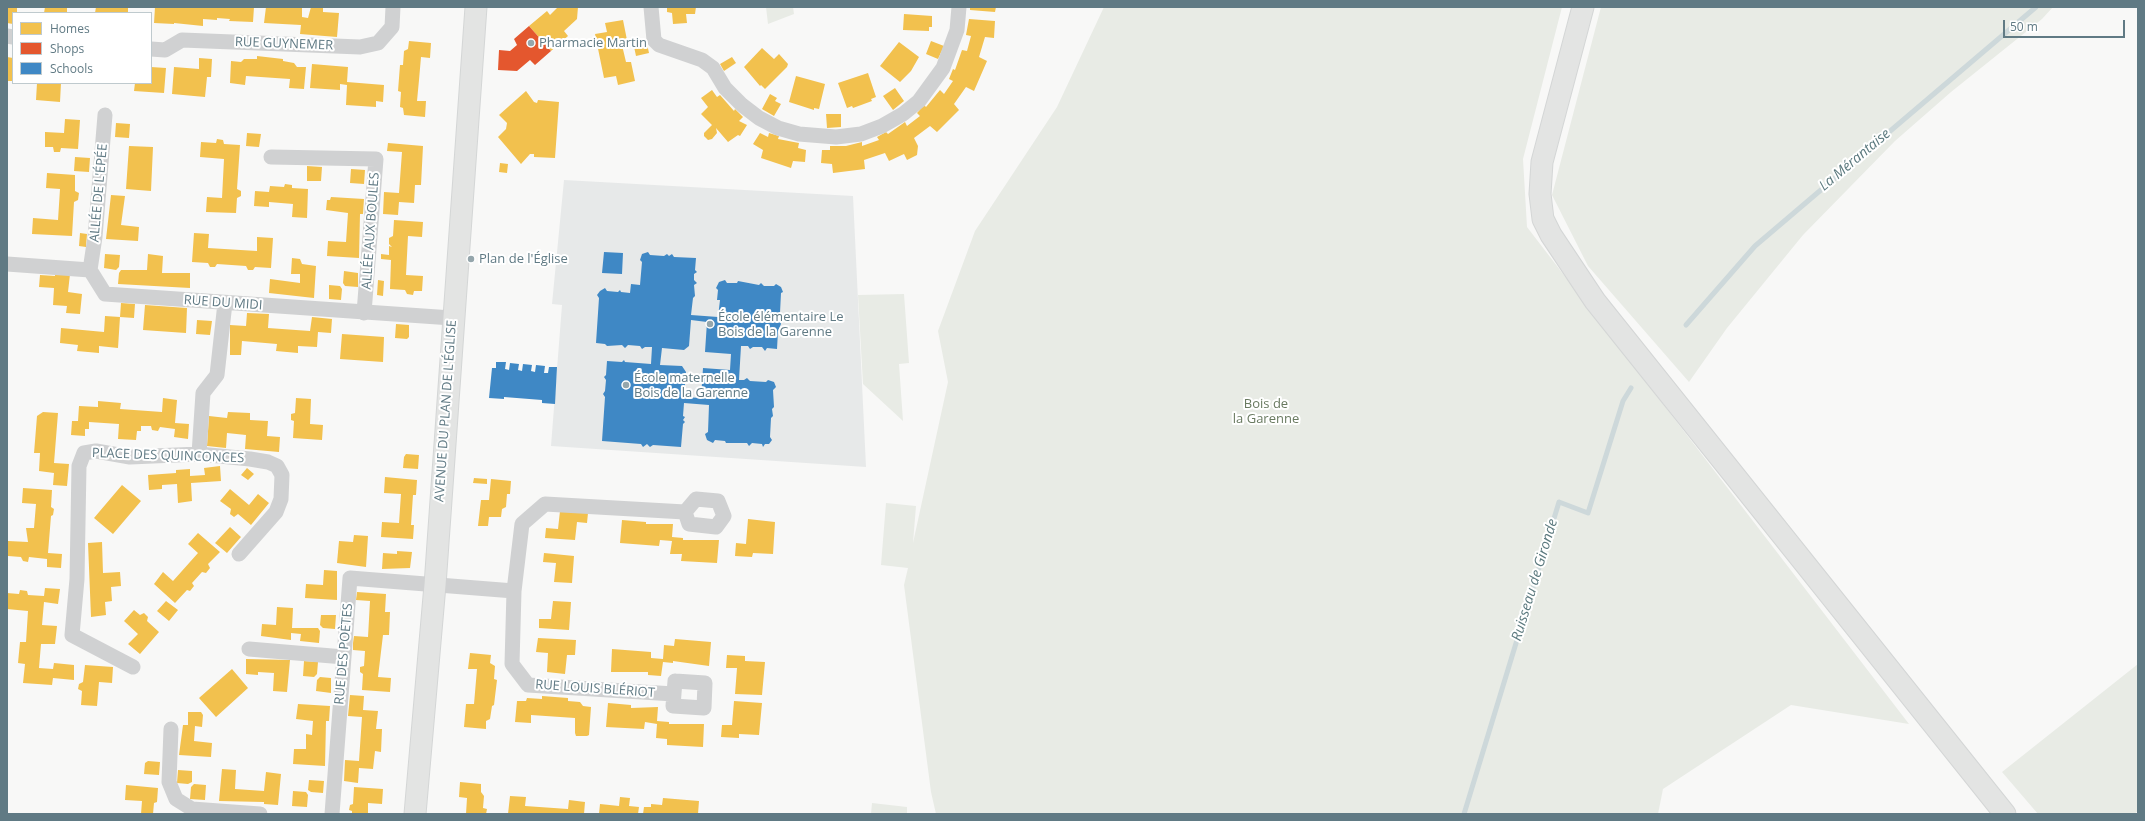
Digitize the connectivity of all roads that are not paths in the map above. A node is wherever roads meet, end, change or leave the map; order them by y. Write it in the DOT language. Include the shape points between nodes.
graph roads {
  1 [pos="393,7"];
  2 [pos="476,7"];
  3 [pos="651,7"];
  4 [pos="959,7"];
  5 [pos="1583,7"];
  6 [pos="152,49"];
  7 [pos="105,115"];
  8 [pos="271,157"];
  9 [pos="7,264"];
  10 [pos="90,270"];
  11 [pos="224,303"];
  12 [pos="364,312"];
  13 [pos="452,318"];
  14 [pos="199,454"];
  15 [pos="685,512"];
  16 [pos="240,554"];
  17 [pos="434,585"];
  18 [pos="514,591"];
  19 [pos="249,649"];
  20 [pos="344,657"];
  21 [pos="133,667"];
  22 [pos="674,694"];
  23 [pos="171,729"];
  24 [pos="260,814"];
  25 [pos="332,814"];
  26 [pos="414,814"];
  27 [pos="2005,814"];
  1 -- 6 [label="street, RUE GUYNEMER" via="392,27 378,43 360,47 182,40 165,50"];
  2 -- 13 [label="main road, AVENUE DU PLAN DE L'ÉGLISE"];
  3 -- 4 [label="street" via="654,40 659,45 702,60 712,68 725,88 759,118 778,128 799,134 836,137 861,134 882,126 919,101 943,68 957,30"];
  5 -- 27 [label="main road" via="1542,162 1541,200 1544,219 1551,236 1595,301"];
  7 -- 10 [label="street, ALLÉE DE L'ÉPÉE"];
  8 -- 12 [label="street, ALLÉE AUX BOULES" via="376,159"];
  9 -- 10 [label="street"];
  10 -- 11 [label="street, RUE DU MIDI" via="104,294"];
  11 -- 12 [label="street, RUE DU MIDI"];
  11 -- 14 [label="street" via="217,375 203,393"];
  12 -- 13 [label="street, RUE DU MIDI"];
  13 -- 17 [label="main road, AVENUE DU PLAN DE L'ÉGLISE"];
  14 -- 16 [label="street, PLACE DES QUINCONCES" via="268,462 277,466 282,475 281,499 276,512"];
  14 -- 21 [label="street, PLACE DES QUINCONCES" via="130,457 96,451 84,453 79,466 72,635"];
  15 -- 18 [label="street, RUE LOUIS BLÉRIOT" via="545,504 522,524"];
  17 -- 18 [label="street"];
  17 -- 20 [label="street, RUE DES POÈTES" via="350,578"];
  17 -- 26 [label="main road, AVENUE DU PLAN DE L'ÉGLISE"];
  18 -- 22 [label="street, RUE LOUIS BLÉRIOT" via="512,664 528,685"];
  19 -- 20 [label="street"];
  20 -- 25 [label="street, RUE DES POÈTES"];
  23 -- 24 [label="street" via="169,782 176,799 192,808"];
}
